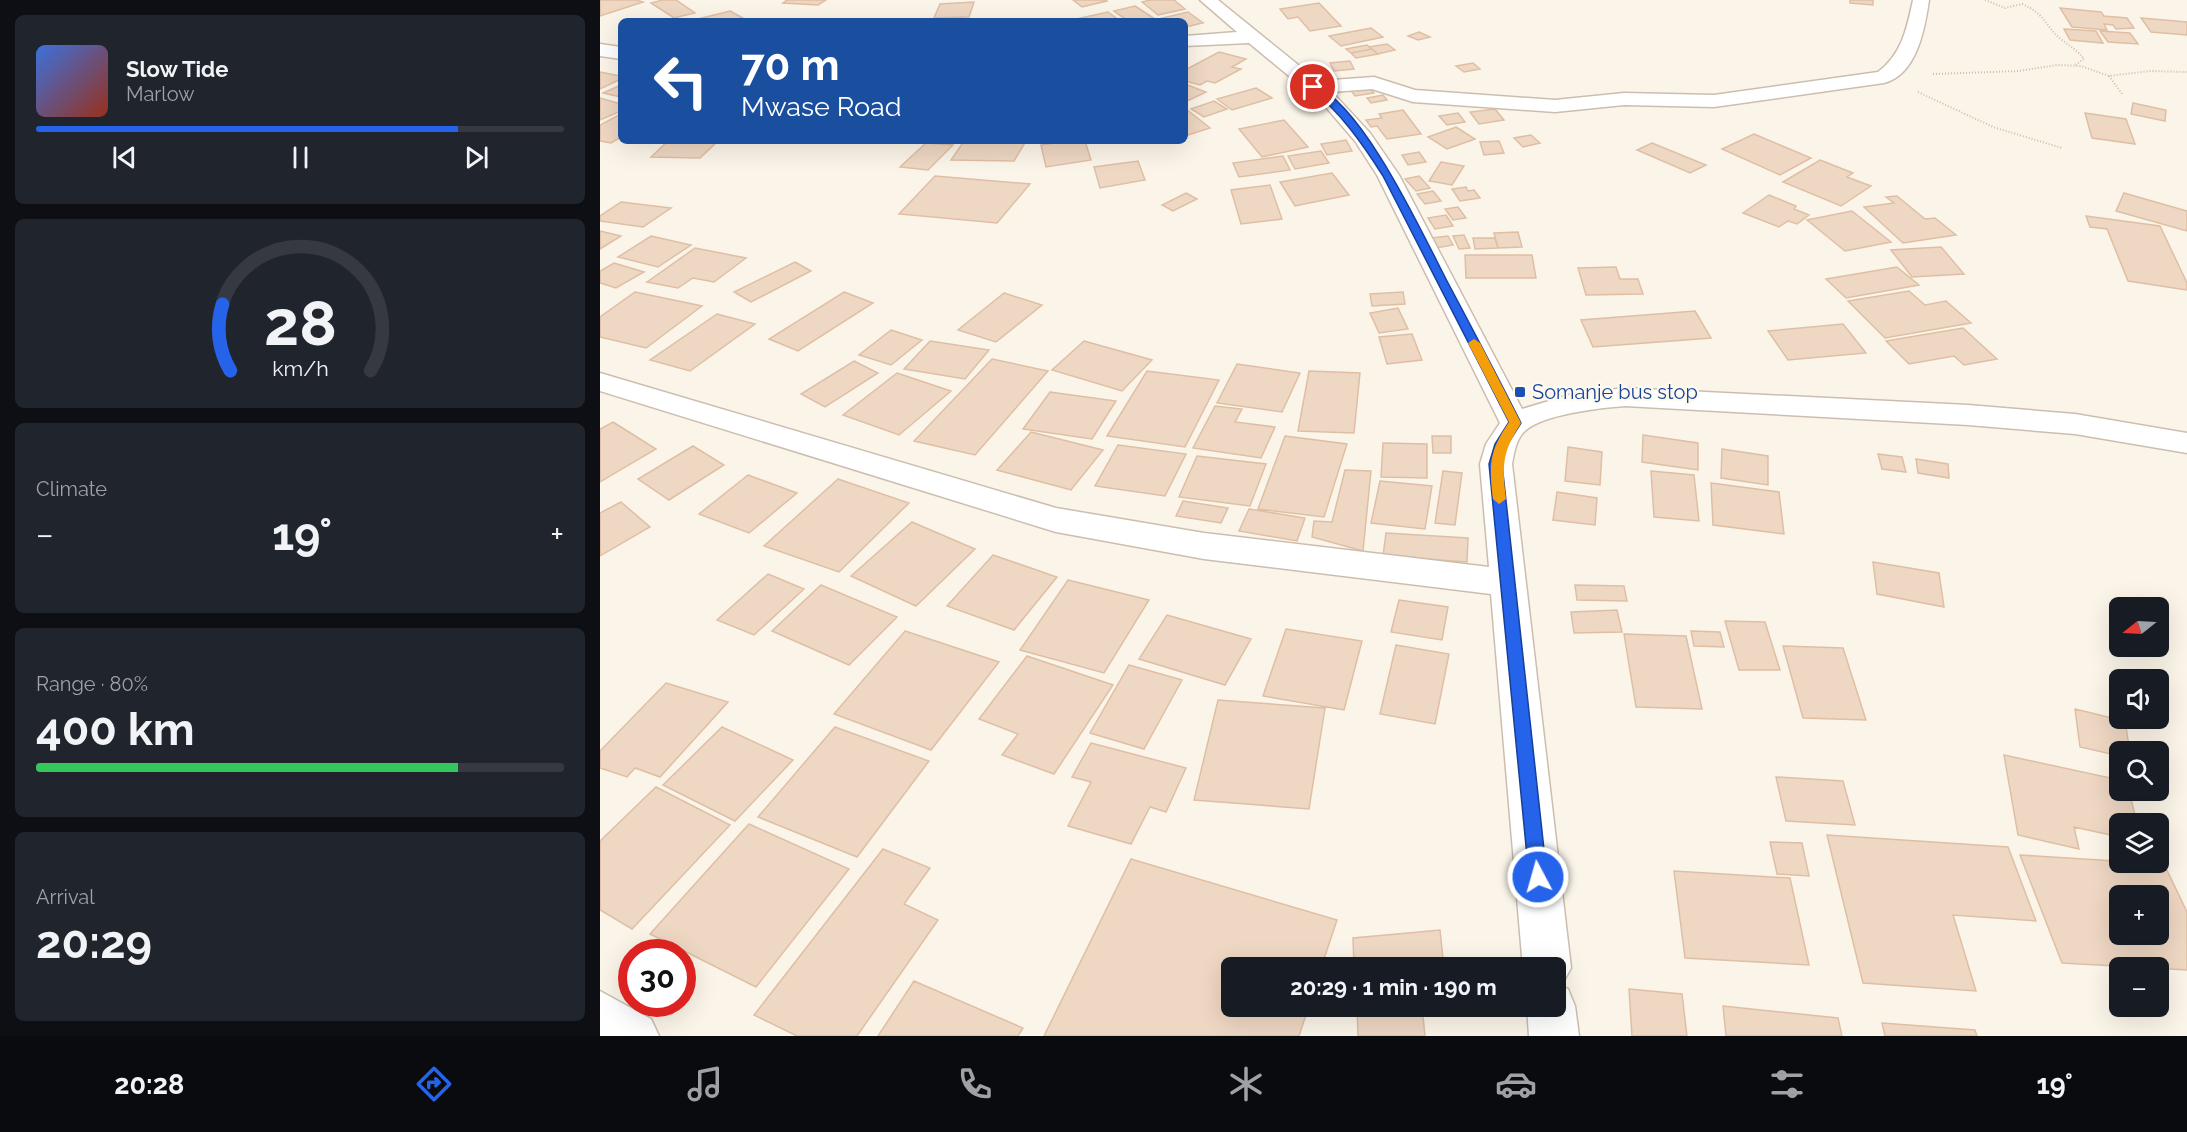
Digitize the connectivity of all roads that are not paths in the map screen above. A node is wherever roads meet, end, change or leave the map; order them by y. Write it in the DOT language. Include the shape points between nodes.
graph roads {
  1 [pos="1208,0"];
  2 [pos="1921,0"];
  3 [pos="1251,37"];
  4 [pos="1188,41"];
  5 [pos="600,50"];
  6 [pos="618,53"];
  7 [pos="1313,87"];
  8 [pos="600,382"];
  9 [pos="1515,423"];
  10 [pos="2187,442"];
  11 [pos="1508,583"];
  12 [pos="1546,957"];
  13 [pos="600,1015"];
  14 [pos="1552,1017"];
  15 [pos="634,1036"];
  16 [pos="1554,1036"];
  1 -- 3 [label="street"];
  2 -- 7 [label="street" via="1910,46 1902,62 1884,77 1714,101 1624,99 1555,106 1413,96 1374,83"];
  3 -- 4 [label="street"];
  3 -- 7 [label="street"];
  5 -- 6 [label="street"];
  7 -- 9 [label="street" via="1363,137 1388,176"];
  8 -- 11 [label="street" via="1056,520 1204,546"];
  9 -- 10 [label="street" via="1548,408 1585,399 1625,397 1968,415 2075,424"];
  9 -- 11 [label="street" via="1501,444 1496,464"];
  11 -- 12 [label="street"];
  13 -- 15 [label="street"];
  14 -- 16 [label="street"];
}
